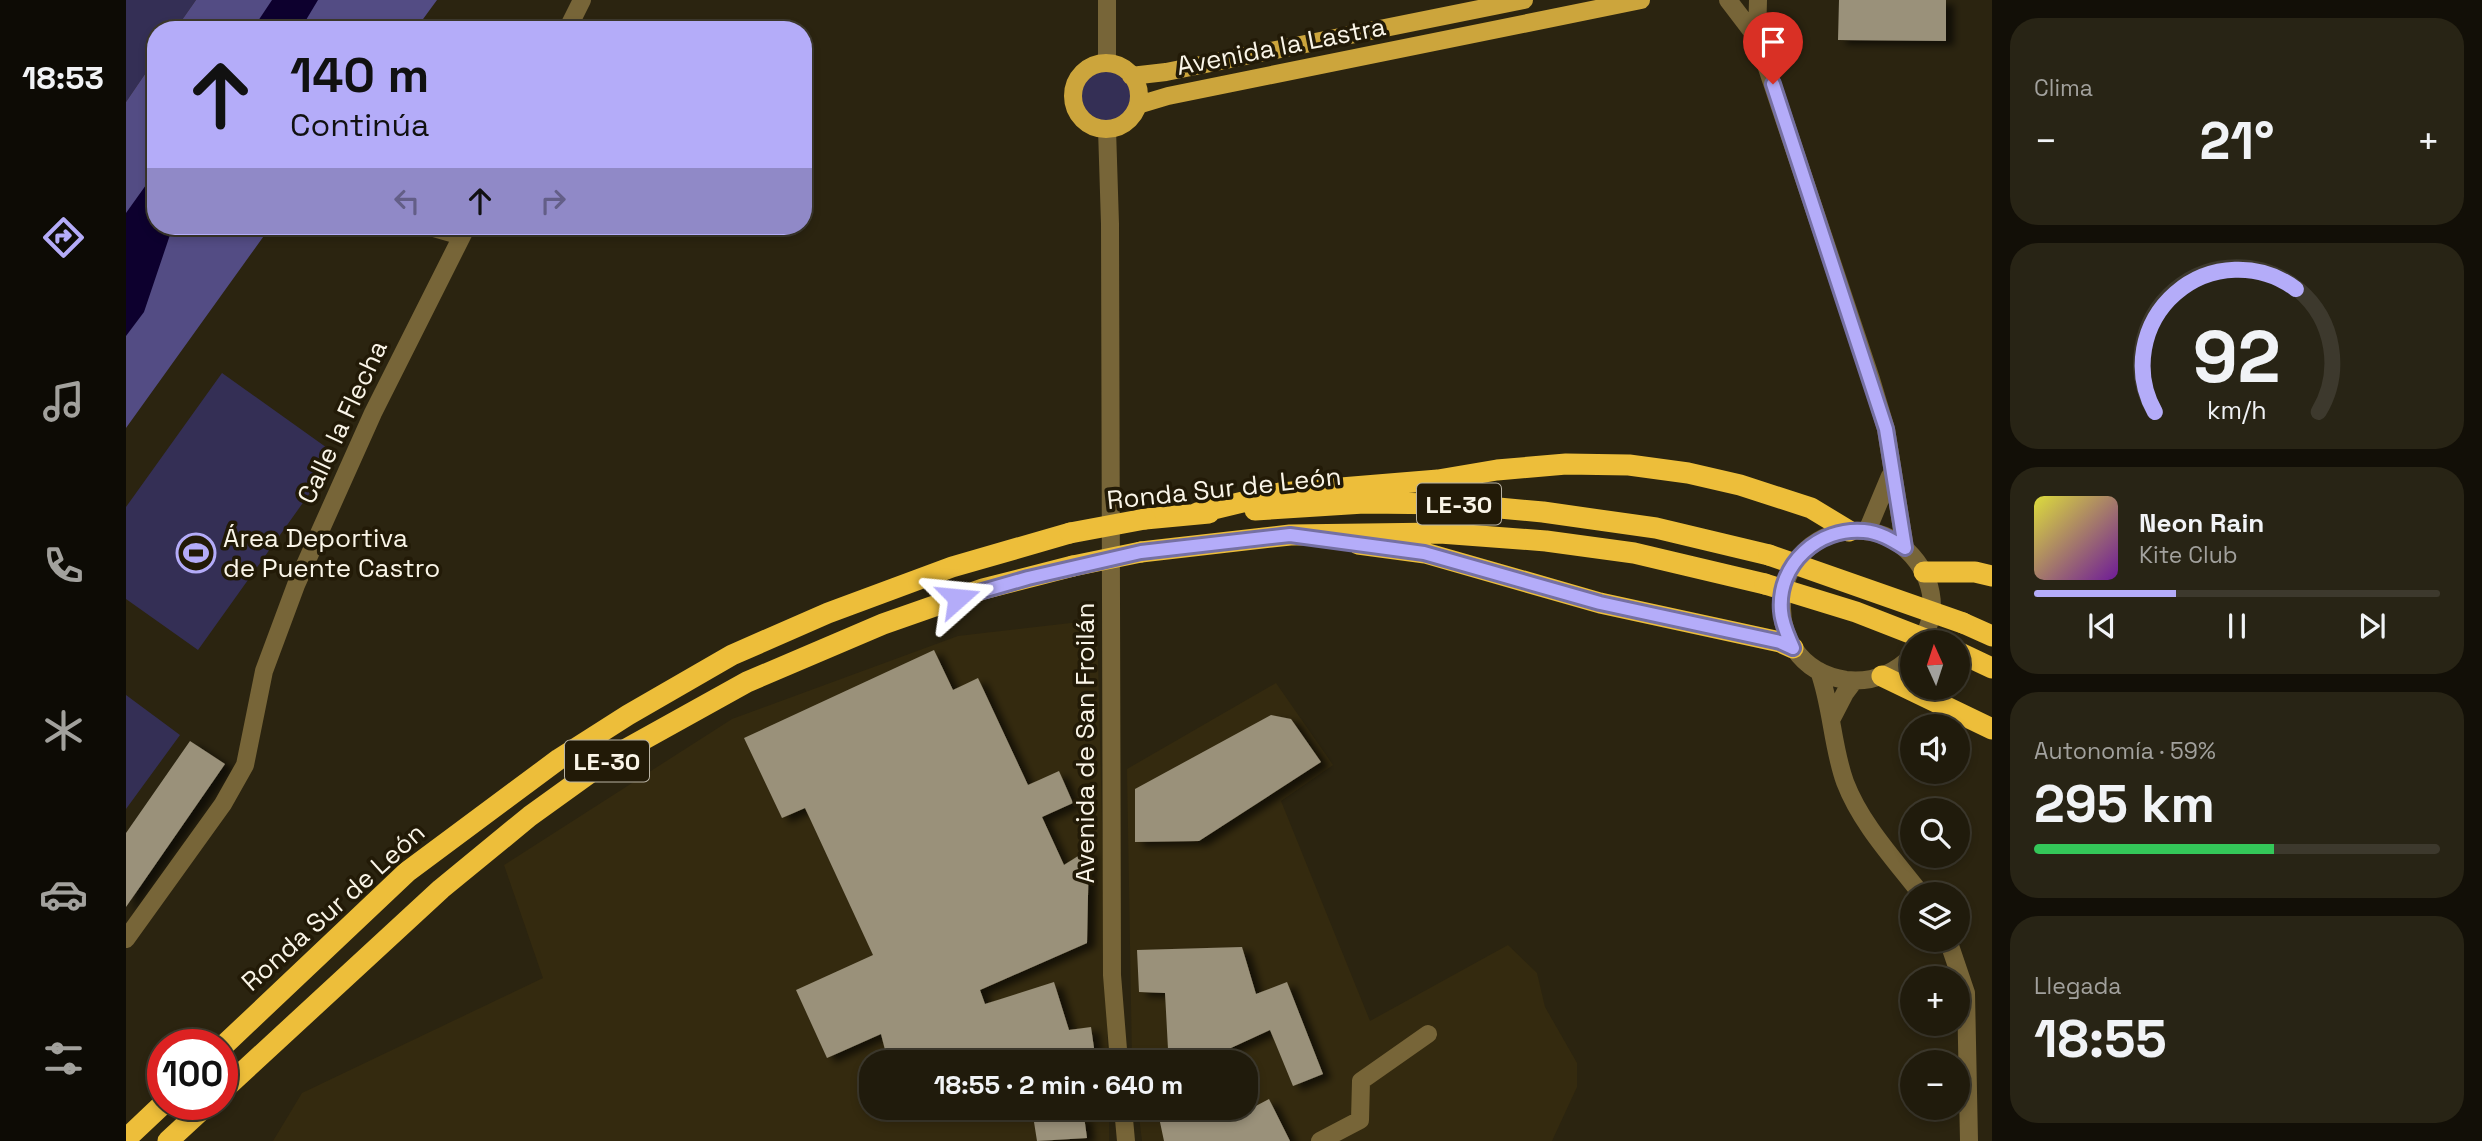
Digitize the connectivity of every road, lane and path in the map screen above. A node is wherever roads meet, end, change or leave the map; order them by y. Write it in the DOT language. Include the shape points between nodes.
graph roads {
  1 [pos="582,0"];
  2 [pos="1107,0"];
  3 [pos="1524,0"];
  4 [pos="1641,0"];
  5 [pos="1728,0"];
  6 [pos="1758,0"];
  7 [pos="572,21"];
  8 [pos="1757,38"];
  9 [pos="1107,63"];
  10 [pos="1131,75"];
  11 [pos="1138,105"];
  12 [pos="1107,129"];
  13 [pos="462,235"];
  14 [pos="1891,472"];
  15 [pos="1197,513"];
  16 [pos="1858,531"];
  17 [pos="1290,535"];
  18 [pos="1905,548"];
  19 [pos="1924,572"];
  20 [pos="1992,576"];
  21 [pos="1902,630"];
  22 [pos="1927,630"];
  23 [pos="1992,636"];
  24 [pos="1793,648"];
  25 [pos="1970,657"];
  26 [pos="1900,666"];
  27 [pos="1992,668"];
  28 [pos="1819,671"];
  29 [pos="1882,677"];
  30 [pos="1854,681"];
  31 [pos="1832,720"];
  32 [pos="1992,729"];
  33 [pos="1912,882"];
  34 [pos="126,939"];
  35 [pos="1952,952"];
  36 [pos="238,1032"];
  37 [pos="1428,1034"];
  38 [pos="1118,1050"];
  39 [pos="238,1076"];
  40 [pos="147,1119"];
  41 [pos="191,1120"];
  42 [pos="1124,1120"];
  43 [pos="126,1139"];
  44 [pos="168,1141"];
  45 [pos="1126,1141"];
  46 [pos="1320,1141"];
  47 [pos="1969,1141"];
  1 -- 7 [label="street"];
  2 -- 9 [label="street"];
  3 -- 10 [label="main road, Avenida la Lastra"];
  4 -- 11 [label="main road, Avenida la Lastra"];
  5 -- 8 [label="street"];
  6 -- 8 [label="street"];
  8 -- 14 [label="street" via="1871,379 1886,429"];
  9 -- 10 [label="main road"];
  9 -- 12 [label="main road" via="1085,71 1073,92 1079,116"];
  10 -- 11 [label="main road"];
  11 -- 12 [label="main road" via="1121,126"];
  12 -- 38 [label="street, Avenida de San Froilán" via="1112,975"];
  13 -- 34 [label="street, Calle la Flecha" via="373,413 296,585 264,671 245,765 223,804"];
  14 -- 16 [label="street" via="1882,499"];
  14 -- 18 [label="street"];
  15 -- 16 [label="highway" via="1280,493 1566,464 1629,465 1740,485 1811,508"];
  15 -- 23 [label="highway, Ronda Sur de León / LE-30, bridge" via="1364,503 1456,504 1656,528 1769,555"];
  15 -- 36 [label="highway, Ronda Sur de León / LE-30, bridge" via="1070,533 952,567 828,612 732,655 559,759 407,872"];
  16 -- 18 [label="street" via="1887,537"];
  16 -- 24 [label="street" via="1830,535 1813,544 1788,573 1781,611"];
  17 -- 21 [label="highway, Ronda Sur de León / LE-30, bridge" via="1440,533 1634,553 1765,584"];
  17 -- 24 [label="highway" via="1424,553 1600,603"];
  17 -- 39 [label="highway, Ronda Sur de León / LE-30, bridge" via="1141,552 983,589 883,624 747,682 612,757 530,816 441,889"];
  18 -- 19 [label="street"];
  19 -- 20 [label="highway"];
  19 -- 22 [label="street" via="1932,607"];
  24 -- 28 [label="street"];
  25 -- 27 [label="highway"];
  26 -- 29 [label="street"];
  28 -- 30 [label="street"];
  28 -- 31 [label="street"];
  29 -- 30 [label="street"];
  29 -- 32 [label="highway"];
  30 -- 31 [label="street"];
  31 -- 33 [label="street" via="1835,750 1857,810"];
  35 -- 47 [label="street" via="1966,993"];
  37 -- 46 [label="street" via="1361,1081 1360,1120"];
  40 -- 43 [label="highway"];
  41 -- 44 [label="highway"];
  42 -- 45 [label="street"];
}
